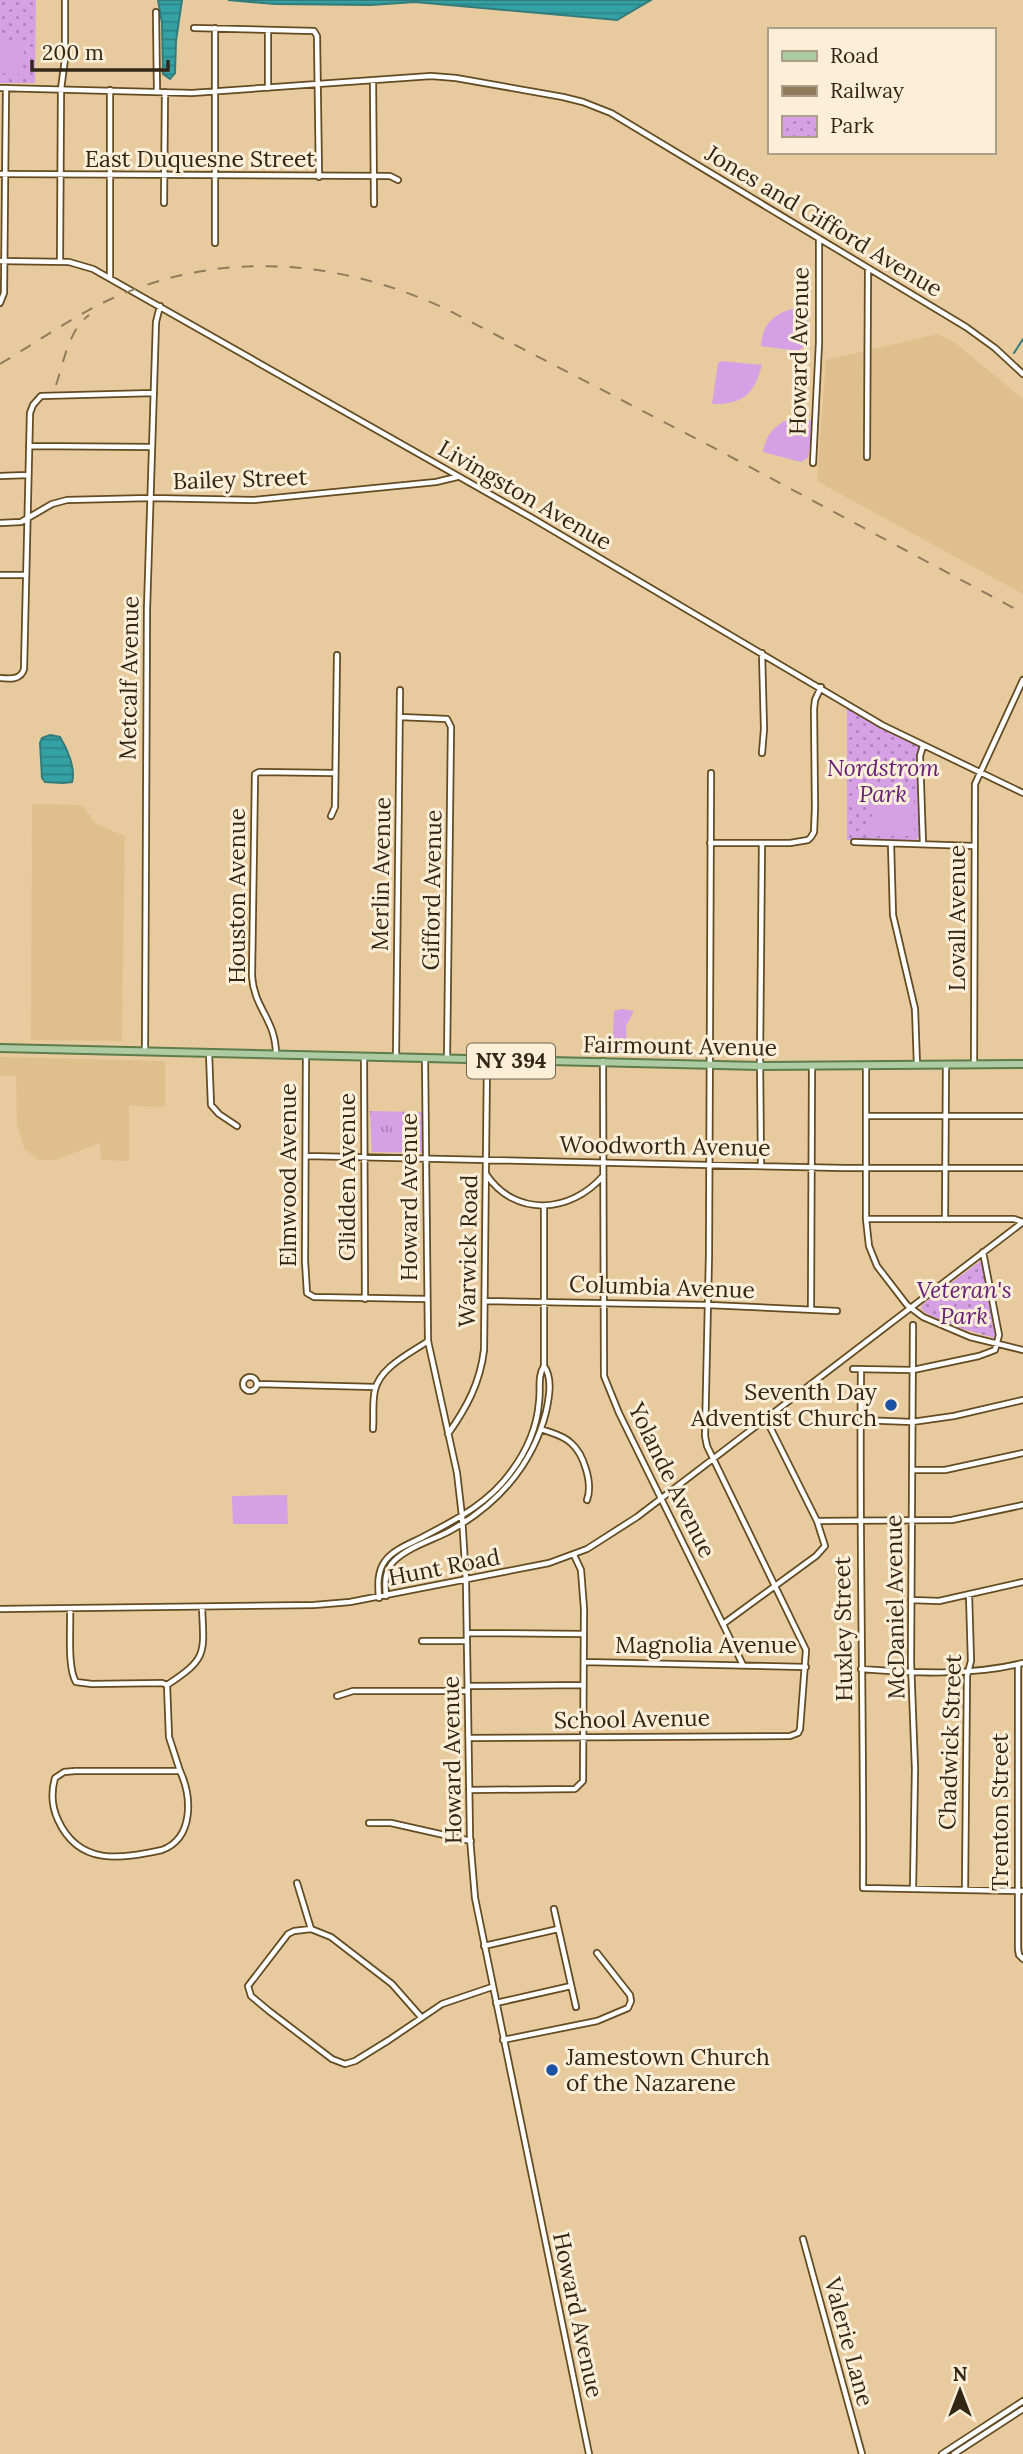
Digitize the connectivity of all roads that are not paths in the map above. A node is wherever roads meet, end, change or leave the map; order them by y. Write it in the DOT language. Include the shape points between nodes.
graph roads {
  1 [pos="65,0"];
  2 [pos="156,12"];
  3 [pos="194,28"];
  4 [pos="215,28"];
  5 [pos="268,30"];
  6 [pos="373,80"];
  7 [pos="318,84"];
  8 [pos="3,88"];
  9 [pos="268,88"];
  10 [pos="61,89"];
  11 [pos="110,90"];
  12 [pos="215,91"];
  13 [pos="157,92"];
  14 [pos="165,92"];
  15 [pos="2,132"];
  16 [pos="2,174"];
  17 [pos="60,176"];
  18 [pos="109,176"];
  19 [pos="164,176"];
  20 [pos="215,176"];
  21 [pos="373,176"];
  22 [pos="319,177"];
  23 [pos="398,180"];
  24 [pos="164,203"];
  25 [pos="374,204"];
  26 [pos="2,218"];
  27 [pos="819,240"];
  28 [pos="215,243"];
  29 [pos="2,261"];
  30 [pos="110,261"];
  31 [pos="60,262"];
  32 [pos="868,269"];
  33 [pos="97,270"];
  34 [pos="110,278"];
  35 [pos="1,301"];
  36 [pos="160,306"];
  37 [pos="1023,373"];
  38 [pos="153,393"];
  39 [pos="29,446"];
  40 [pos="152,447"];
  41 [pos="867,457"];
  42 [pos="813,463"];
  43 [pos="27,475"];
  44 [pos="0,476"];
  45 [pos="457,477"];
  46 [pos="150,498"];
  47 [pos="26,519"];
  48 [pos="0,523"];
  49 [pos="0,575"];
  50 [pos="26,575"];
  51 [pos="762,652"];
  52 [pos="337,655"];
  53 [pos="0,678"];
  54 [pos="1023,683"];
  55 [pos="821,687"];
  56 [pos="400,690"];
  57 [pos="400,717"];
  58 [pos="923,746"];
  59 [pos="762,753"];
  60 [pos="979,772"];
  61 [pos="711,773"];
  62 [pos="334,774"];
  63 [pos="1023,793"];
  64 [pos="331,816"];
  65 [pos="854,842"];
  66 [pos="710,843"];
  67 [pos="762,843"];
  68 [pos="891,844"];
  69 [pos="923,844"];
  70 [pos="974,846"];
  71 [pos="0,1048"];
  72 [pos="145,1051"];
  73 [pos="208,1053"];
  74 [pos="276,1055"];
  75 [pos="306,1055"];
  76 [pos="364,1056"];
  77 [pos="396,1057"];
  78 [pos="425,1058"];
  79 [pos="447,1059"];
  80 [pos="487,1060"];
  81 [pos="603,1061"];
  82 [pos="709,1063"];
  83 [pos="946,1064"];
  84 [pos="1023,1064"];
  85 [pos="866,1065"];
  86 [pos="917,1065"];
  87 [pos="974,1065"];
  88 [pos="760,1066"];
  89 [pos="812,1066"];
  90 [pos="866,1116"];
  91 [pos="946,1116"];
  92 [pos="1023,1116"];
  93 [pos="237,1126"];
  94 [pos="306,1156"];
  95 [pos="366,1157"];
  96 [pos="427,1158"];
  97 [pos="487,1160"];
  98 [pos="603,1163"];
  99 [pos="709,1164"];
  100 [pos="761,1165"];
  101 [pos="812,1167"];
  102 [pos="866,1168"];
  103 [pos="946,1168"];
  104 [pos="1023,1168"];
  105 [pos="486,1174"];
  106 [pos="604,1175"];
  107 [pos="544,1206"];
  108 [pos="866,1219"];
  109 [pos="945,1219"];
  110 [pos="1023,1222"];
  111 [pos="984,1252"];
  112 [pos="365,1299"];
  113 [pos="427,1299"];
  114 [pos="485,1301"];
  115 [pos="544,1301"];
  116 [pos="604,1302"];
  117 [pos="708,1305"];
  118 [pos="911,1308"];
  119 [pos="811,1309"];
  120 [pos="837,1311"];
  121 [pos="913,1325"];
  122 [pos="428,1340"];
  123 [pos="997,1344"];
  124 [pos="1023,1350"];
  125 [pos="544,1366"];
  126 [pos="853,1369"];
  127 [pos="861,1369"];
  128 [pos="913,1370"];
  129 [pos="258,1384"];
  130 [pos="375,1387"];
  131 [pos="1023,1400"];
  132 [pos="765,1419"];
  133 [pos="860,1420"];
  134 [pos="912,1422"];
  135 [pos="373,1429"];
  136 [pos="541,1429"];
  137 [pos="448,1434"];
  138 [pos="1023,1454"];
  139 [pos="713,1459"];
  140 [pos="912,1470"];
  141 [pos="662,1498"];
  142 [pos="587,1500"];
  143 [pos="1023,1505"];
  144 [pos="462,1516"];
  145 [pos="817,1521"];
  146 [pos="860,1521"];
  147 [pos="912,1521"];
  148 [pos="463,1524"];
  149 [pos="574,1555"];
  150 [pos="466,1581"];
  151 [pos="1023,1582"];
  152 [pos="775,1586"];
  153 [pos="969,1594"];
  154 [pos="386,1596"];
  155 [pos="379,1598"];
  156 [pos="911,1600"];
  157 [pos="202,1607"];
  158 [pos="0,1609"];
  159 [pos="70,1609"];
  160 [pos="723,1624"];
  161 [pos="467,1633"];
  162 [pos="584,1634"];
  163 [pos="467,1641"];
  164 [pos="422,1642"];
  165 [pos="584,1662"];
  166 [pos="1020,1664"];
  167 [pos="743,1665"];
  168 [pos="806,1667"];
  169 [pos="861,1670"];
  170 [pos="969,1670"];
  171 [pos="912,1672"];
  172 [pos="167,1685"];
  173 [pos="583,1685"];
  174 [pos="468,1688"];
  175 [pos="337,1696"];
  176 [pos="1020,1712"];
  177 [pos="583,1736"];
  178 [pos="469,1738"];
  179 [pos="1020,1763"];
  180 [pos="180,1771"];
  181 [pos="469,1790"];
  182 [pos="1020,1821"];
  183 [pos="369,1823"];
  184 [pos="471,1841"];
  185 [pos="297,1883"];
  186 [pos="913,1889"];
  187 [pos="965,1890"];
  188 [pos="1021,1891"];
  189 [pos="554,1909"];
  190 [pos="311,1929"];
  191 [pos="559,1929"];
  192 [pos="484,1946"];
  193 [pos="597,1953"];
  194 [pos="1023,1959"];
  195 [pos="571,1986"];
  196 [pos="492,1987"];
  197 [pos="496,2003"];
  198 [pos="576,2007"];
  199 [pos="421,2017"];
  200 [pos="503,2040"];
  201 [pos="803,2239"];
  202 [pos="1023,2401"];
  203 [pos="1023,2409"];
  204 [pos="589,2454"];
  205 [pos="862,2454"];
  206 [pos="942,2454"];
  207 [pos="954,2454"];
  1 -- 10 [label="street"];
  2 -- 13 [label="street"];
  3 -- 4 [label="street"];
  4 -- 5 [label="street"];
  4 -- 12 [label="street"];
  5 -- 7 [label="street" via="313,30"];
  5 -- 9 [label="street"];
  6 -- 7 [label="street, Jones and Gifford Avenue"];
  6 -- 21 [label="street"];
  6 -- 27 [label="street, Jones and Gifford Avenue" via="456,78 601,108"];
  7 -- 9 [label="street, Jones and Gifford Avenue"];
  7 -- 22 [label="street"];
  8 -- 10 [label="street, Jones and Gifford Avenue"];
  8 -- 15 [label="street"];
  9 -- 12 [label="street, Jones and Gifford Avenue"];
  10 -- 11 [label="street, Jones and Gifford Avenue"];
  10 -- 17 [label="street"];
  11 -- 13 [label="street, Jones and Gifford Avenue"];
  11 -- 18 [label="street"];
  12 -- 14 [label="street, Jones and Gifford Avenue"];
  12 -- 20 [label="street"];
  13 -- 14 [label="street, Jones and Gifford Avenue"];
  14 -- 19 [label="street"];
  15 -- 16 [label="street"];
  16 -- 17 [label="street, East Duquesne Street"];
  16 -- 26 [label="street"];
  17 -- 18 [label="street, East Duquesne Street"];
  17 -- 31 [label="street"];
  18 -- 19 [label="street, East Duquesne Street"];
  18 -- 30 [label="street"];
  19 -- 20 [label="street, East Duquesne Street"];
  19 -- 24 [label="street"];
  20 -- 22 [label="street, East Duquesne Street"];
  20 -- 28 [label="street"];
  21 -- 22 [label="street, East Duquesne Street"];
  21 -- 23 [label="street, East Duquesne Street"];
  21 -- 25 [label="street"];
  26 -- 29 [label="street"];
  27 -- 32 [label="street, Jones and Gifford Avenue"];
  27 -- 42 [label="street, Howard Avenue"];
  29 -- 31 [label="street, Livingston Avenue"];
  29 -- 35 [label="street"];
  30 -- 33 [label="street"];
  30 -- 34 [label="street"];
  31 -- 33 [label="street, Livingston Avenue"];
  32 -- 37 [label="street, Jones and Gifford Avenue" via="986,340"];
  32 -- 41 [label="street"];
  33 -- 34 [label="street, Livingston Avenue"];
  34 -- 36 [label="street, Livingston Avenue"];
  36 -- 38 [label="street, Metcalf Avenue"];
  36 -- 45 [label="street, Livingston Avenue"];
  38 -- 39 [label="street" via="41,396 30,413"];
  38 -- 40 [label="street, Metcalf Avenue"];
  39 -- 40 [label="street"];
  39 -- 43 [label="street"];
  40 -- 46 [label="street, Metcalf Avenue"];
  43 -- 44 [label="street"];
  43 -- 47 [label="street"];
  45 -- 46 [label="street, Bailey Street" via="253,500"];
  45 -- 51 [label="street, Livingston Avenue"];
  46 -- 47 [label="street, Bailey Street" via="67,500"];
  46 -- 72 [label="street, Metcalf Avenue"];
  47 -- 48 [label="street, Bailey Street"];
  47 -- 50 [label="street"];
  49 -- 50 [label="street"];
  50 -- 53 [label="street" via="24,669 17,678"];
  51 -- 55 [label="street, Livingston Avenue"];
  51 -- 59 [label="street"];
  52 -- 62 [label="street"];
  54 -- 60 [label="street, Lovall Avenue"];
  55 -- 58 [label="street, Livingston Avenue"];
  55 -- 67 [label="street" via="814,709 814,832 799,842"];
  56 -- 57 [label="street, Merlin Avenue"];
  57 -- 77 [label="street, Merlin Avenue"];
  57 -- 79 [label="street, Gifford Avenue" via="450,722"];
  58 -- 60 [label="street, Livingston Avenue"];
  58 -- 69 [label="street"];
  60 -- 63 [label="street, Livingston Avenue"];
  60 -- 70 [label="street, Lovall Avenue"];
  61 -- 66 [label="street, Magnolia Avenue"];
  62 -- 64 [label="street"];
  62 -- 74 [label="street, Houston Avenue" via="255,774 252,976 258,1003 274,1030"];
  65 -- 68 [label="street"];
  66 -- 67 [label="street"];
  66 -- 82 [label="street, Magnolia Avenue"];
  67 -- 88 [label="street"];
  68 -- 69 [label="street"];
  68 -- 86 [label="street" via="893,915 915,1009"];
  69 -- 70 [label="street"];
  70 -- 87 [label="street, Lovall Avenue"];
  71 -- 72 [label="main road, Fairmount Avenue / NY 394"];
  72 -- 73 [label="main road, Fairmount Avenue / NY 394"];
  73 -- 74 [label="main road, Fairmount Avenue / NY 394"];
  73 -- 93 [label="street" via="211,1105"];
  74 -- 75 [label="main road, Fairmount Avenue / NY 394"];
  75 -- 76 [label="main road, Fairmount Avenue / NY 394"];
  75 -- 94 [label="street, Elmwood Avenue"];
  76 -- 77 [label="main road, Fairmount Avenue / NY 394"];
  76 -- 95 [label="street, Glidden Avenue"];
  77 -- 78 [label="main road, Fairmount Avenue / NY 394"];
  78 -- 79 [label="main road, Fairmount Avenue / NY 394"];
  78 -- 96 [label="street, Howard Avenue"];
  79 -- 80 [label="main road, Fairmount Avenue / NY 394"];
  80 -- 81 [label="main road, Fairmount Avenue / NY 394"];
  80 -- 97 [label="street, Warwick Road"];
  81 -- 82 [label="main road, Fairmount Avenue / NY 394"];
  81 -- 98 [label="street, Yolande Avenue"];
  82 -- 88 [label="main road, Fairmount Avenue / NY 394"];
  82 -- 99 [label="street, Magnolia Avenue"];
  83 -- 86 [label="main road, Fairmount Avenue / NY 394"];
  83 -- 87 [label="main road, Fairmount Avenue / NY 394"];
  83 -- 91 [label="street"];
  84 -- 87 [label="main road, Fairmount Avenue / NY 394"];
  85 -- 86 [label="main road, Fairmount Avenue / NY 394"];
  85 -- 89 [label="main road, Fairmount Avenue / NY 394"];
  85 -- 90 [label="street"];
  88 -- 89 [label="main road, Fairmount Avenue / NY 394"];
  88 -- 100 [label="street"];
  89 -- 101 [label="street"];
  90 -- 91 [label="street"];
  90 -- 102 [label="street"];
  91 -- 92 [label="street"];
  91 -- 103 [label="street"];
  94 -- 95 [label="street, Woodworth Avenue"];
  94 -- 112 [label="street, Elmwood Avenue" via="306,1290 314,1297"];
  95 -- 96 [label="street, Woodworth Avenue"];
  95 -- 112 [label="street, Glidden Avenue"];
  96 -- 97 [label="street, Woodworth Avenue"];
  96 -- 113 [label="street, Howard Avenue"];
  97 -- 98 [label="street, Woodworth Avenue"];
  97 -- 105 [label="street, Warwick Road"];
  98 -- 99 [label="street, Woodworth Avenue"];
  98 -- 106 [label="street, Yolande Avenue"];
  99 -- 100 [label="street, Woodworth Avenue"];
  99 -- 117 [label="street, Magnolia Avenue"];
  100 -- 101 [label="street, Woodworth Avenue"];
  101 -- 102 [label="street, Woodworth Avenue"];
  101 -- 119 [label="street"];
  102 -- 103 [label="street, Woodworth Avenue"];
  102 -- 108 [label="street"];
  103 -- 104 [label="street, Woodworth Avenue"];
  103 -- 109 [label="street"];
  105 -- 107 [label="street" via="514,1199"];
  105 -- 114 [label="street, Warwick Road"];
  106 -- 107 [label="street" via="571,1201"];
  106 -- 116 [label="street, Yolande Avenue"];
  107 -- 115 [label="street"];
  108 -- 109 [label="street"];
  108 -- 118 [label="street" via="877,1266"];
  109 -- 110 [label="street"];
  110 -- 111 [label="street, Hunt Road"];
  111 -- 118 [label="street, Hunt Road"];
  111 -- 123 [label="street" via="998,1324"];
  112 -- 113 [label="street"];
  113 -- 122 [label="street, Howard Avenue"];
  114 -- 115 [label="street, Columbia Avenue"];
  114 -- 137 [label="street, Warwick Road" via="482,1369"];
  115 -- 116 [label="street, Columbia Avenue"];
  115 -- 125 [label="street"];
  116 -- 117 [label="street, Columbia Avenue"];
  116 -- 141 [label="street, Yolande Avenue" via="604,1376"];
  117 -- 119 [label="street, Columbia Avenue"];
  117 -- 139 [label="street, Magnolia Avenue" via="705,1436"];
  118 -- 123 [label="street" via="940,1326"];
  118 -- 132 [label="street, Hunt Road"];
  119 -- 120 [label="street, Columbia Avenue"];
  121 -- 128 [label="street, McDaniel Avenue"];
  122 -- 130 [label="street" via="393,1365"];
  122 -- 137 [label="street, Howard Avenue"];
  123 -- 124 [label="street"];
  123 -- 128 [label="street" via="989,1354"];
  125 -- 136 [label="street" via="549,1372 549,1393"];
  125 -- 144 [label="street" via="536,1419 520,1459 495,1491"];
  126 -- 127 [label="street"];
  127 -- 128 [label="street"];
  127 -- 133 [label="street, Huxley Street"];
  128 -- 134 [label="street, McDaniel Avenue"];
  129 -- 130 [label="street"];
  130 -- 135 [label="street"];
  131 -- 134 [label="street"];
  132 -- 139 [label="street, Hunt Road"];
  132 -- 145 [label="street"];
  133 -- 134 [label="street"];
  133 -- 146 [label="street, Huxley Street"];
  134 -- 140 [label="street, McDaniel Avenue"];
  136 -- 142 [label="street" via="566,1439 577,1450 590,1487"];
  136 -- 148 [label="street" via="512,1482"];
  137 -- 144 [label="street, Howard Avenue"];
  138 -- 140 [label="street" via="945,1470"];
  139 -- 141 [label="street, Hunt Road"];
  139 -- 152 [label="street, Magnolia Avenue"];
  140 -- 147 [label="street, McDaniel Avenue"];
  141 -- 149 [label="street, Hunt Road"];
  141 -- 160 [label="street, Yolande Avenue"];
  143 -- 147 [label="street" via="953,1520"];
  144 -- 148 [label="street, Howard Avenue"];
  144 -- 155 [label="street" via="387,1559 380,1571"];
  145 -- 146 [label="street"];
  145 -- 152 [label="street" via="825,1540 822,1551"];
  146 -- 147 [label="street"];
  146 -- 169 [label="street, Huxley Street"];
  147 -- 156 [label="street, McDaniel Avenue"];
  148 -- 150 [label="street, Howard Avenue"];
  148 -- 154 [label="street" via="393,1561 385,1576"];
  149 -- 150 [label="street, Hunt Road"];
  149 -- 162 [label="street" via="581,1570"];
  150 -- 154 [label="street, Hunt Road"];
  150 -- 161 [label="street, Howard Avenue"];
  151 -- 153 [label="street"];
  152 -- 160 [label="street"];
  152 -- 168 [label="street, Magnolia Avenue" via="803,1642"];
  153 -- 156 [label="street" via="939,1601"];
  153 -- 170 [label="street, Chadwick Street"];
  154 -- 155 [label="street, Hunt Road"];
  155 -- 157 [label="street, Hunt Road" via="324,1605"];
  156 -- 171 [label="street, McDaniel Avenue"];
  157 -- 159 [label="street, Hunt Road"];
  157 -- 172 [label="street" via="201,1657"];
  158 -- 159 [label="street, Hunt Road"];
  159 -- 172 [label="street" via="71,1665 76,1682"];
  160 -- 167 [label="street, Yolande Avenue"];
  161 -- 162 [label="street"];
  161 -- 163 [label="street, Howard Avenue"];
  162 -- 165 [label="street"];
  163 -- 164 [label="street"];
  163 -- 174 [label="street, Howard Avenue"];
  165 -- 167 [label="street, Magnolia Avenue"];
  165 -- 173 [label="street"];
  166 -- 170 [label="street"];
  166 -- 176 [label="street, Trenton Street"];
  167 -- 168 [label="street, Magnolia Avenue"];
  168 -- 177 [label="street, School Avenue" via="800,1729 795,1735"];
  169 -- 171 [label="street"];
  169 -- 186 [label="street, Huxley Street" via="863,1888"];
  170 -- 171 [label="street"];
  170 -- 187 [label="street, Chadwick Street"];
  171 -- 186 [label="street, McDaniel Avenue"];
  172 -- 180 [label="street" via="169,1737"];
  173 -- 174 [label="street"];
  173 -- 177 [label="street"];
  174 -- 175 [label="street" via="353,1691"];
  174 -- 178 [label="street, Howard Avenue"];
  176 -- 179 [label="street, Trenton Street"];
  177 -- 178 [label="street, School Avenue"];
  177 -- 181 [label="street" via="584,1772 579,1787"];
  178 -- 181 [label="street, Howard Avenue"];
  179 -- 182 [label="street, Trenton Street"];
  180 -- 180 [label="street" via="189,1793 187,1817 176,1842 162,1850 122,1857 92,1853 69,1839 55,1811 54,1780 64,1772"];
  181 -- 184 [label="street, Howard Avenue"];
  182 -- 188 [label="street, Trenton Street"];
  183 -- 184 [label="street" via="391,1823"];
  184 -- 192 [label="street, Howard Avenue"];
  185 -- 190 [label="street"];
  186 -- 187 [label="street"];
  187 -- 188 [label="street"];
  188 -- 194 [label="street, Trenton Street" via="1018,1949"];
  189 -- 191 [label="street"];
  190 -- 199 [label="street" via="323,1932 392,1984"];
  190 -- 199 [label="street" via="288,1934 249,1983 251,1996 332,2059 345,2064"];
  191 -- 192 [label="street"];
  191 -- 195 [label="street"];
  192 -- 196 [label="street, Howard Avenue"];
  193 -- 200 [label="street" via="630,1995 628,2008 597,2021"];
  195 -- 197 [label="street"];
  195 -- 198 [label="street"];
  196 -- 197 [label="street, Howard Avenue"];
  196 -- 199 [label="street" via="450,1999"];
  197 -- 200 [label="street, Howard Avenue"];
  200 -- 204 [label="street, Howard Avenue"];
  201 -- 205 [label="street, Valerie Lane"];
  202 -- 206 [label="street"];
  203 -- 207 [label="street"];
}
